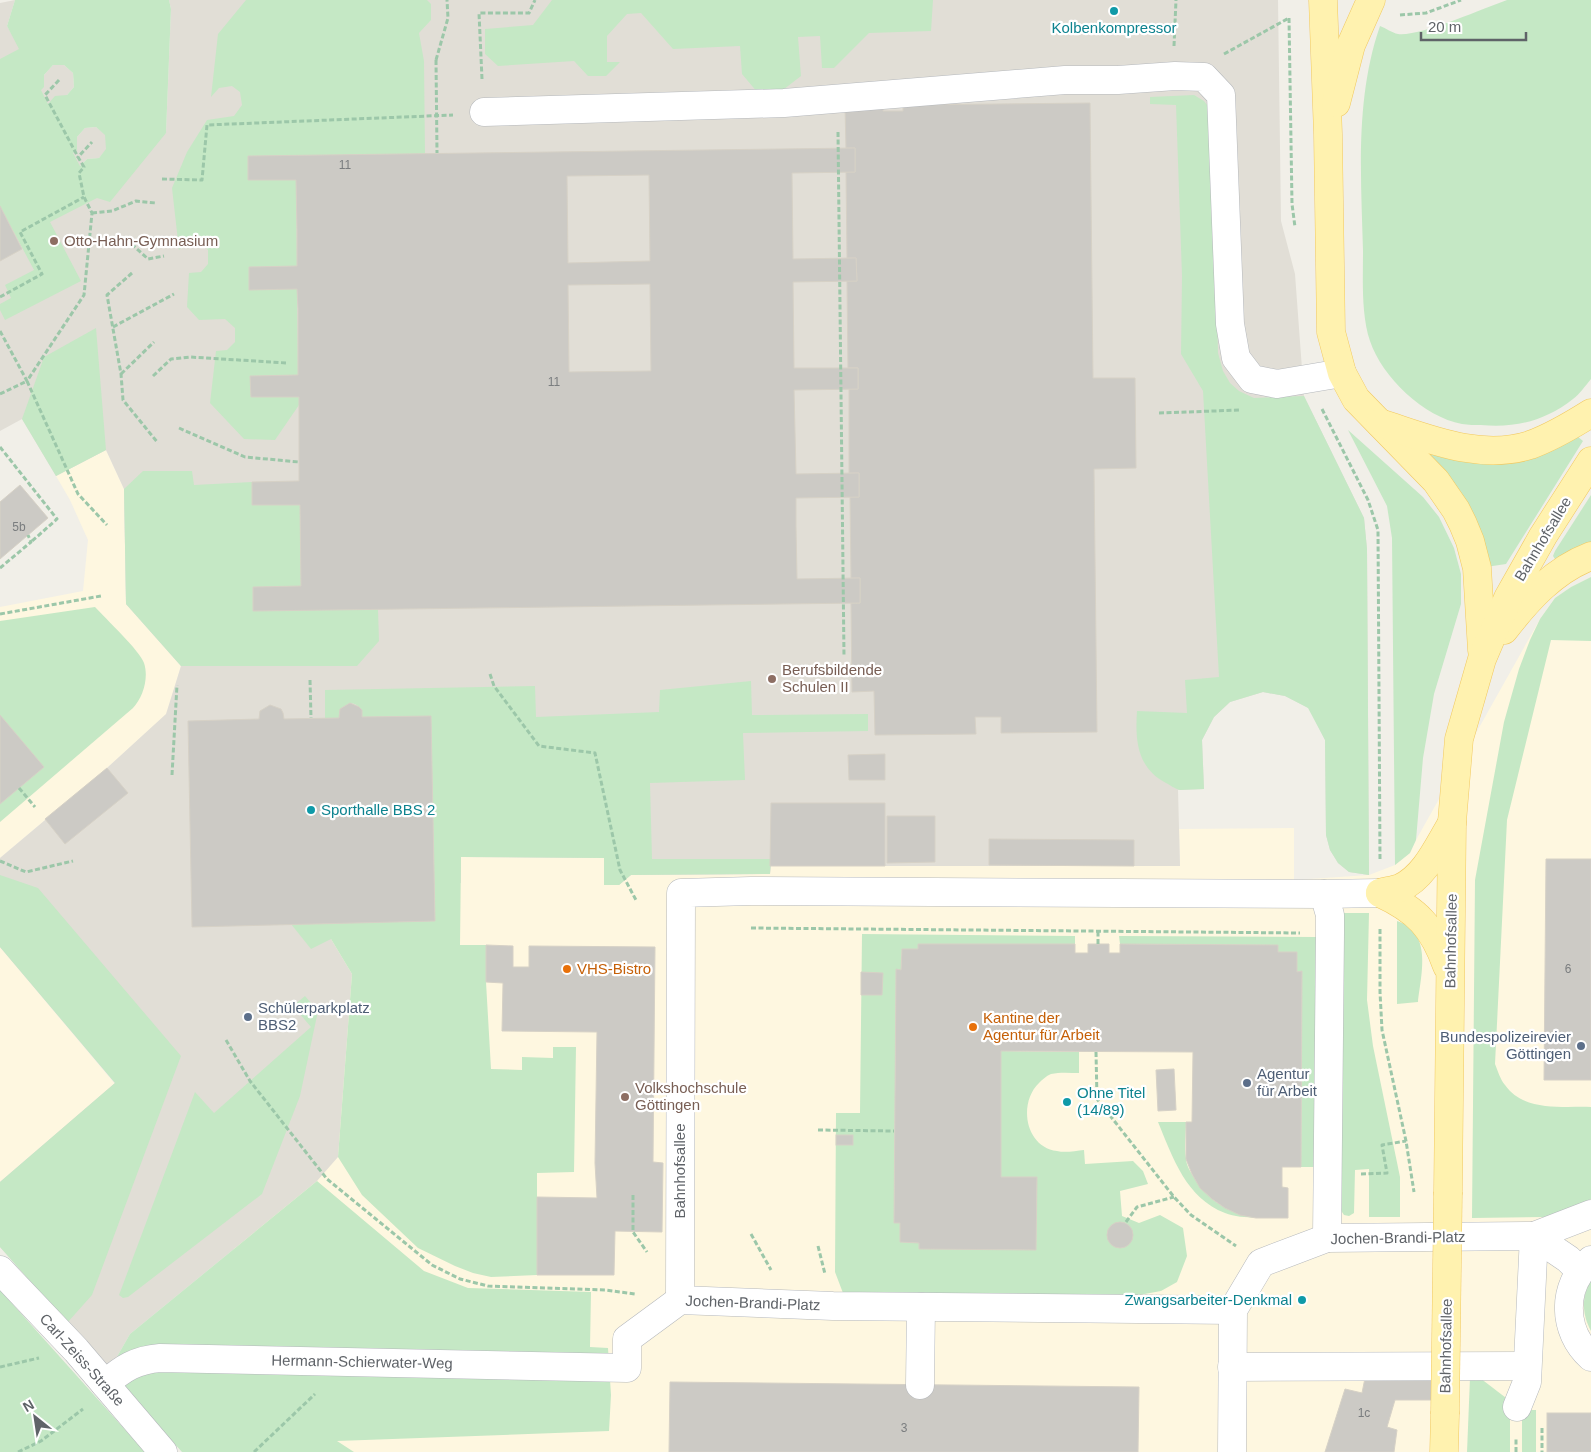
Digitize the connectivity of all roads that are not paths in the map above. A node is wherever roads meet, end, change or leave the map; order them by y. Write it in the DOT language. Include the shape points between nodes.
graph roads {
  1 [pos="1323,0"];
  2 [pos="1371,0"];
  3 [pos="484,112"];
  4 [pos="1328,134"];
  5 [pos="1342,372"];
  6 [pos="1591,413"];
  7 [pos="1378,422"];
  8 [pos="1591,461"];
  9 [pos="1591,556"];
  10 [pos="1482,659"];
  11 [pos="1452,822"];
  12 [pos="1380,893"];
  13 [pos="1324,894"];
  14 [pos="1450,975"];
  15 [pos="1591,1214"];
  16 [pos="1534,1236"];
  17 [pos="1327,1238"];
  18 [pos="1585,1266"];
  19 [pos="0,1270"];
  20 [pos="680,1300"];
  21 [pos="921,1307"];
  22 [pos="1233,1310"];
  23 [pos="1591,1357"];
  24 [pos="1527,1366"];
  25 [pos="627,1368"];
  26 [pos="1232,1368"];
  27 [pos="105,1384"];
  28 [pos="920,1385"];
  29 [pos="1517,1407"];
  30 [pos="163,1452"];
  31 [pos="1232,1452"];
  32 [pos="1444,1452"];
  1 -- 4 [label="main road"];
  2 -- 4 [label="main road" via="1350,45"];
  3 -- 5 [label="street" via="784,103 1065,80 1204,77 1221,95 1230,324 1236,358 1252,379 1277,384"];
  4 -- 5 [label="main road" via="1330,332"];
  5 -- 7 [label="main road" via="1356,399"];
  6 -- 7 [label="main road" via="1528,446 1497,450 1454,446"];
  7 -- 10 [label="main road" via="1436,482 1463,524 1477,568"];
  8 -- 10 [label="main road, Bahnhofsallee" via="1520,575"];
  9 -- 10 [label="main road" via="1567,568 1535,594"];
  10 -- 11 [label="main road, Bahnhofsallee" via="1459,739"];
  11 -- 12 [label="main road" via="1418,875 1400,888"];
  11 -- 14 [label="main road, Bahnhofsallee"];
  12 -- 13 [label="street"];
  12 -- 14 [label="main road" via="1401,902 1424,922 1434,935"];
  13 -- 17 [label="street" via="1330,915"];
  13 -- 20 [label="street, Bahnhofsallee" via="681,893"];
  14 -- 32 [label="main road, Bahnhofsallee, bridge"];
  15 -- 16 [label="street, Jochen-Brandi-Platz"];
  16 -- 17 [label="street, Jochen-Brandi-Platz"];
  16 -- 18 [label="street" via="1568,1259"];
  16 -- 24 [label="street"];
  17 -- 22 [label="street, Jochen-Brandi-Platz" via="1262,1263"];
  18 -- 23 [label="street" via="1570,1294 1569,1319 1577,1342"];
  19 -- 27 [label="street, Carl-Zeiss-Straße"];
  20 -- 21 [label="street, Jochen-Brandi-Platz"];
  20 -- 25 [label="street, Jochen-Brandi-Platz" via="627,1339"];
  21 -- 22 [label="street, Jochen-Brandi-Platz"];
  21 -- 28 [label="street"];
  22 -- 26 [label="street"];
  24 -- 26 [label="street"];
  24 -- 29 [label="street" via="1528,1382"];
  25 -- 27 [label="street, Hermann-Schierwater-Weg" via="160,1358 122,1369"];
  26 -- 31 [label="street"];
  27 -- 30 [label="street, Carl-Zeiss-Straße"];
}
